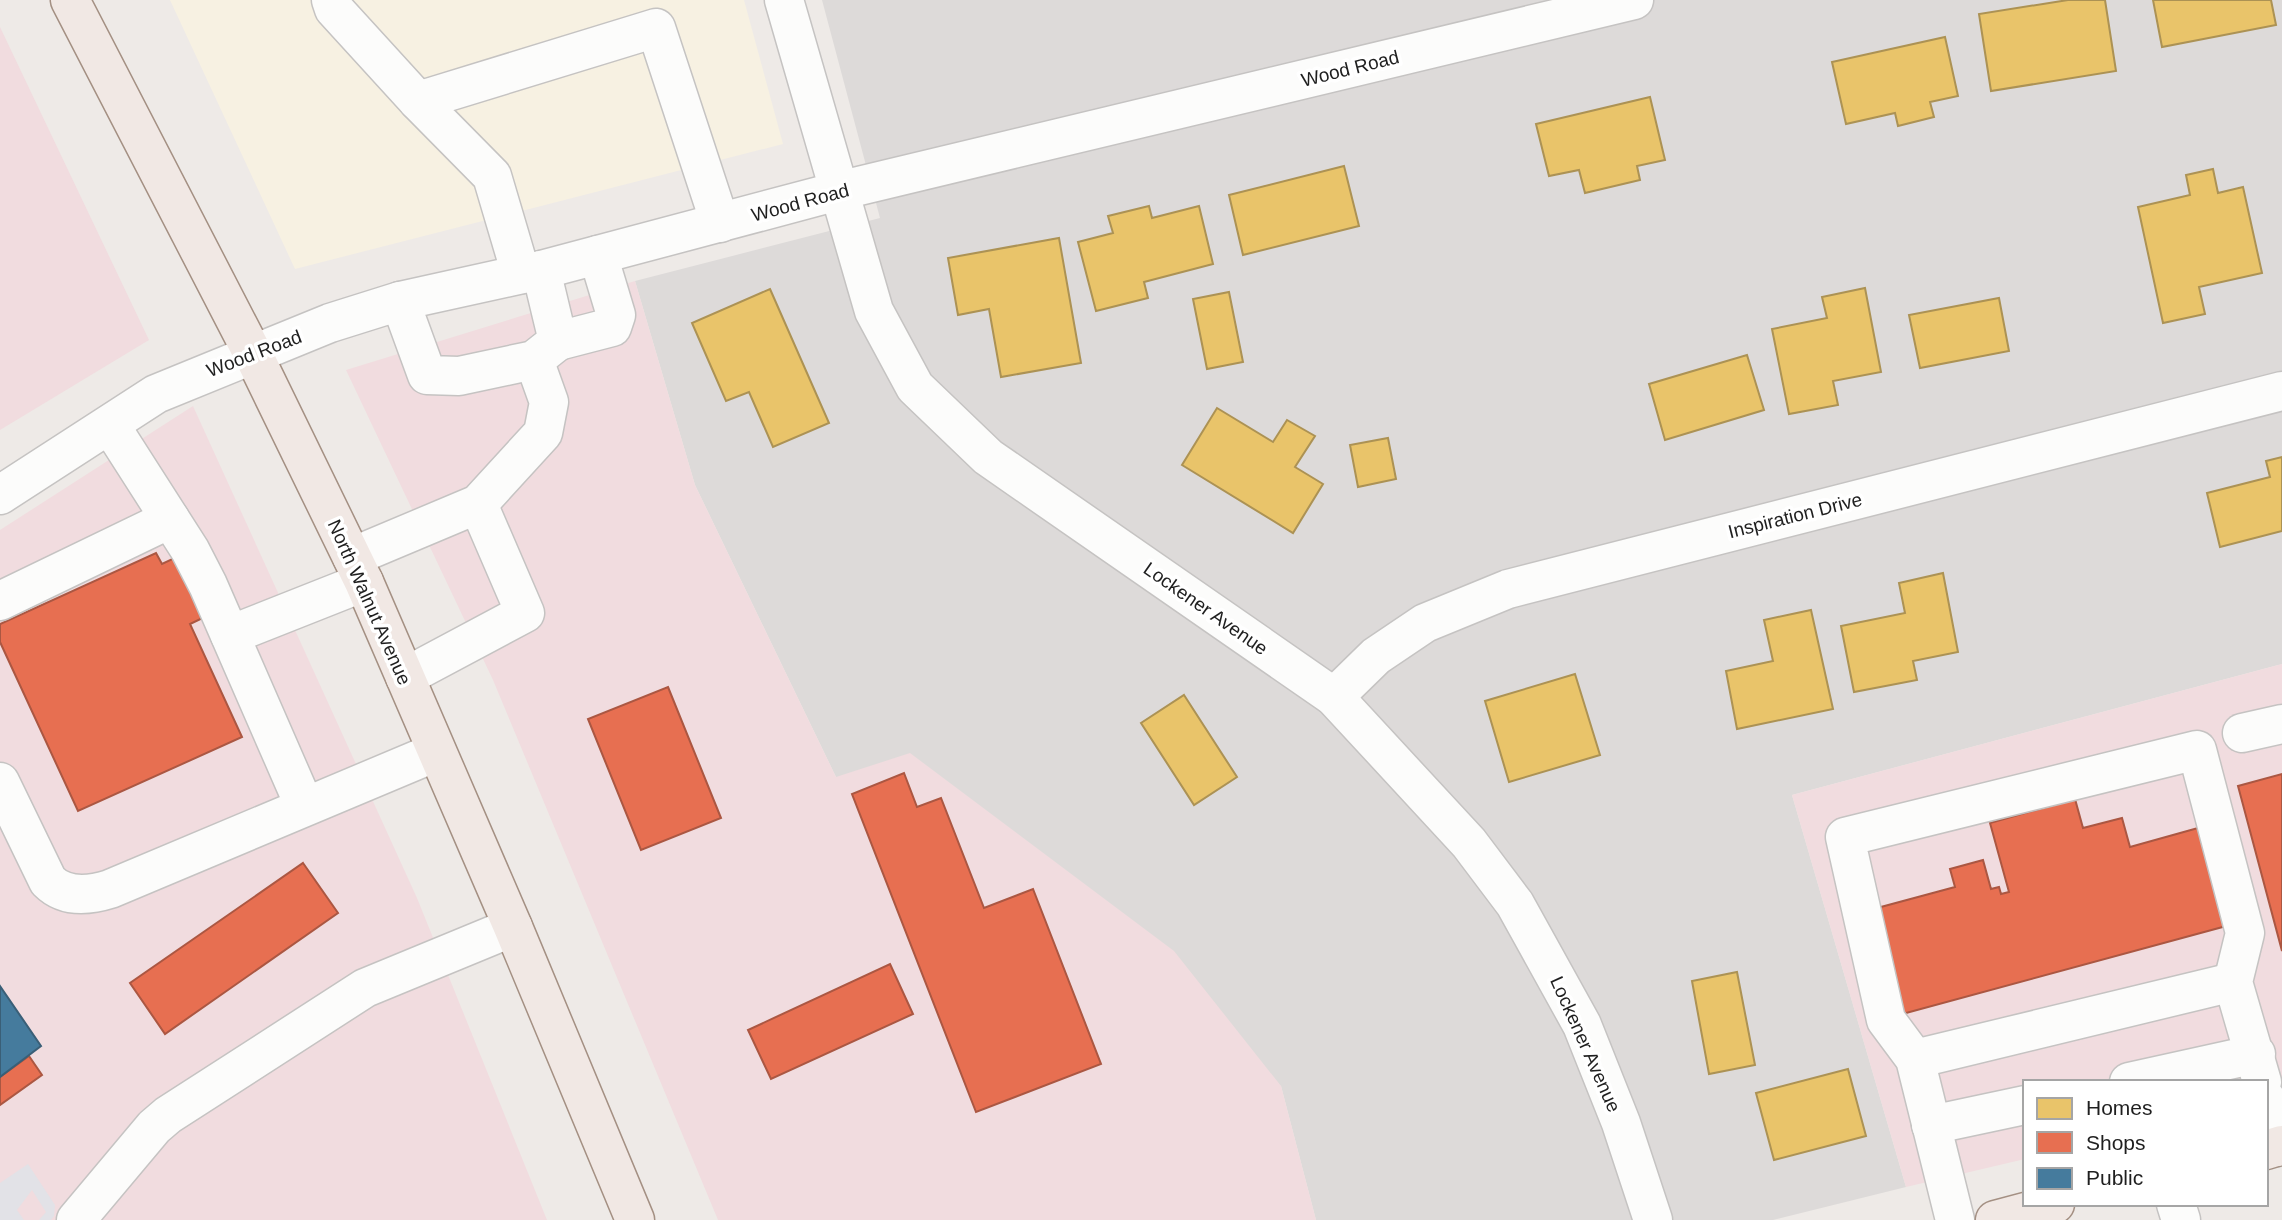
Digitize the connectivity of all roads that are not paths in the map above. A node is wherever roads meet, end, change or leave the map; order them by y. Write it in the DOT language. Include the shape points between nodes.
graph roads {
  1 [pos="70,0"];
  2 [pos="331,0"];
  3 [pos="785,0"];
  4 [pos="1634,0"];
  5 [pos="418,101"];
  6 [pos="838,191"];
  7 [pos="720,223"];
  8 [pos="598,255"];
  9 [pos="531,272"];
  10 [pos="400,301"];
  11 [pos="546,350"];
  12 [pos="253,354"];
  13 [pos="2282,391"];
  14 [pos="110,425"];
  15 [pos="0,495"];
  16 [pos="478,504"];
  17 [pos="170,519"];
  18 [pos="358,569"];
  19 [pos="0,601"];
  20 [pos="230,635"];
  21 [pos="405,677"];
  22 [pos="1334,697"];
  23 [pos="2282,724"];
  24 [pos="2242,733"];
  25 [pos="436,752"];
  26 [pos="0,782"];
  27 [pos="304,805"];
  28 [pos="513,928"];
  29 [pos="2233,982"];
  30 [pos="1915,1059"];
  31 [pos="2259,1068"];
  32 [pos="2148,1080"];
  33 [pos="2023,1105"];
  34 [pos="2268,1110"];
  35 [pos="1931,1125"];
  36 [pos="2275,1147"];
  37 [pos="2048,1206"];
  38 [pos="76,1220"];
  39 [pos="635,1220"];
  40 [pos="1653,1220"];
  41 [pos="1955,1220"];
  42 [pos="1995,1220"];
  1 -- 12 [label="main road, North Walnut Avenue"];
  2 -- 5 [label="street" via="334,9"];
  3 -- 6 [label="street, Lockener Avenue"];
  4 -- 6 [label="street, Wood Road"];
  5 -- 7 [label="street" via="656,27"];
  5 -- 9 [label="street" via="492,176"];
  6 -- 7 [label="street, Wood Road"];
  6 -- 22 [label="street, Lockener Avenue" via="874,310 915,387 988,457"];
  7 -- 8 [label="street, Wood Road"];
  8 -- 9 [label="street, Wood Road"];
  8 -- 11 [label="street" via="616,315 612,327"];
  9 -- 10 [label="street, Wood Road"];
  9 -- 11 [label="street"];
  10 -- 11 [label="street" via="426,375 459,376"];
  10 -- 12 [label="street, Wood Road"];
  11 -- 16 [label="street" via="549,402 542,433"];
  12 -- 14 [label="street, Wood Road" via="156,394"];
  12 -- 18 [label="main road, North Walnut Avenue"];
  13 -- 22 [label="street, Inspiration Drive" via="1508,589 1425,623 1376,656"];
  14 -- 15 [label="street, Wood Road"];
  14 -- 17 [label="street"];
  16 -- 18 [label="street"];
  16 -- 21 [label="street" via="525,613"];
  17 -- 19 [label="street"];
  17 -- 20 [label="street"];
  18 -- 20 [label="street"];
  18 -- 21 [label="main road, North Walnut Avenue"];
  20 -- 27 [label="street"];
  21 -- 25 [label="main road, North Walnut Avenue"];
  22 -- 40 [label="street, Lockener Avenue" via="1469,843 1515,904 1582,1025"];
  23 -- 24 [label="street"];
  25 -- 27 [label="street"];
  25 -- 28 [label="main road, North Walnut Avenue"];
  26 -- 27 [label="street" via="48,881 56,889 85,895"];
  28 -- 38 [label="street" via="365,988 168,1115"];
  28 -- 39 [label="main road, North Walnut Avenue"];
  29 -- 30 [label="street"];
  29 -- 30 [label="street" via="2245,933 2197,750 1845,837 1886,1020"];
  29 -- 31 [label="street"];
  30 -- 35 [label="street"];
  31 -- 32 [label="street"];
  33 -- 35 [label="street"];
  34 -- 36 [label="street"];
  35 -- 41 [label="street"];
  37 -- 42 [label="main road"];
}
